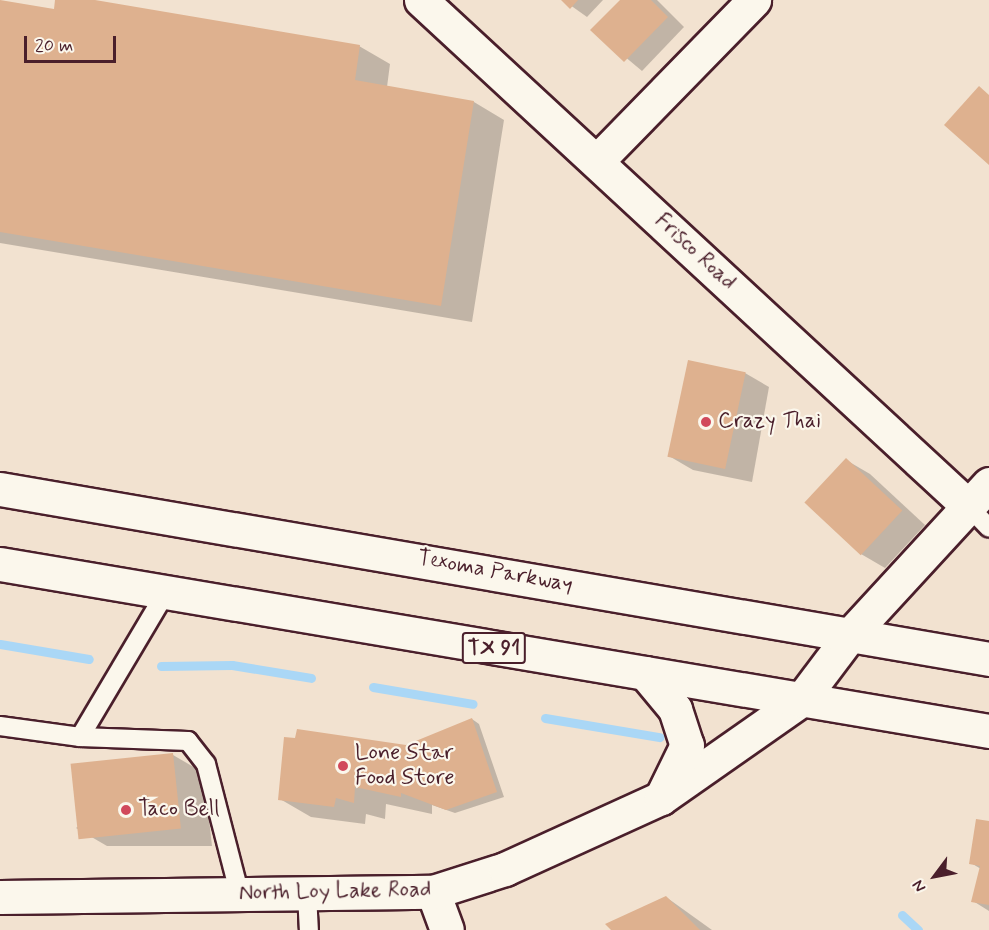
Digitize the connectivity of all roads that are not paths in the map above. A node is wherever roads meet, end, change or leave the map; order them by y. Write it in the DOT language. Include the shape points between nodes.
graph roads {
  1 [pos="421,0"];
  2 [pos="754,0"];
  3 [pos="597,161"];
  4 [pos="0,489"];
  5 [pos="982,506"];
  6 [pos="0,564"];
  7 [pos="166,592"];
  8 [pos="850,634"];
  9 [pos="989,659"];
  10 [pos="645,673"];
  11 [pos="801,700"];
  12 [pos="0,726"];
  13 [pos="989,731"];
  14 [pos="80,737"];
  15 [pos="661,798"];
  16 [pos="433,892"];
  17 [pos="307,894"];
  18 [pos="240,895"];
  19 [pos="0,897"];
  20 [pos="309,930"];
  21 [pos="447,930"];
  1 -- 3 [label="main road, Frisco Road"];
  2 -- 3 [label="main road"];
  3 -- 5 [label="main road, Frisco Road"];
  4 -- 8 [label="main road, Texoma Parkway"];
  5 -- 8 [label="main road, North Loy Lake Road"];
  6 -- 7 [label="main road, TX 91"];
  7 -- 10 [label="main road, TX 91"];
  7 -- 14 [label="lane"];
  8 -- 9 [label="main road, Texoma Parkway"];
  8 -- 11 [label="main road, North Loy Lake Road"];
  10 -- 11 [label="main road, TX 91"];
  10 -- 15 [label="main road" via="675,709 687,746"];
  11 -- 13 [label="main road, TX 91"];
  11 -- 15 [label="main road, North Loy Lake Road"];
  12 -- 14 [label="lane"];
  14 -- 18 [label="lane" via="189,741 206,764"];
  15 -- 16 [label="main road, North Loy Lake Road" via="505,869"];
  16 -- 17 [label="main road, North Loy Lake Road"];
  16 -- 21 [label="main road"];
  17 -- 18 [label="main road, North Loy Lake Road"];
  17 -- 20 [label="lane"];
  18 -- 19 [label="main road, North Loy Lake Road"];
}
